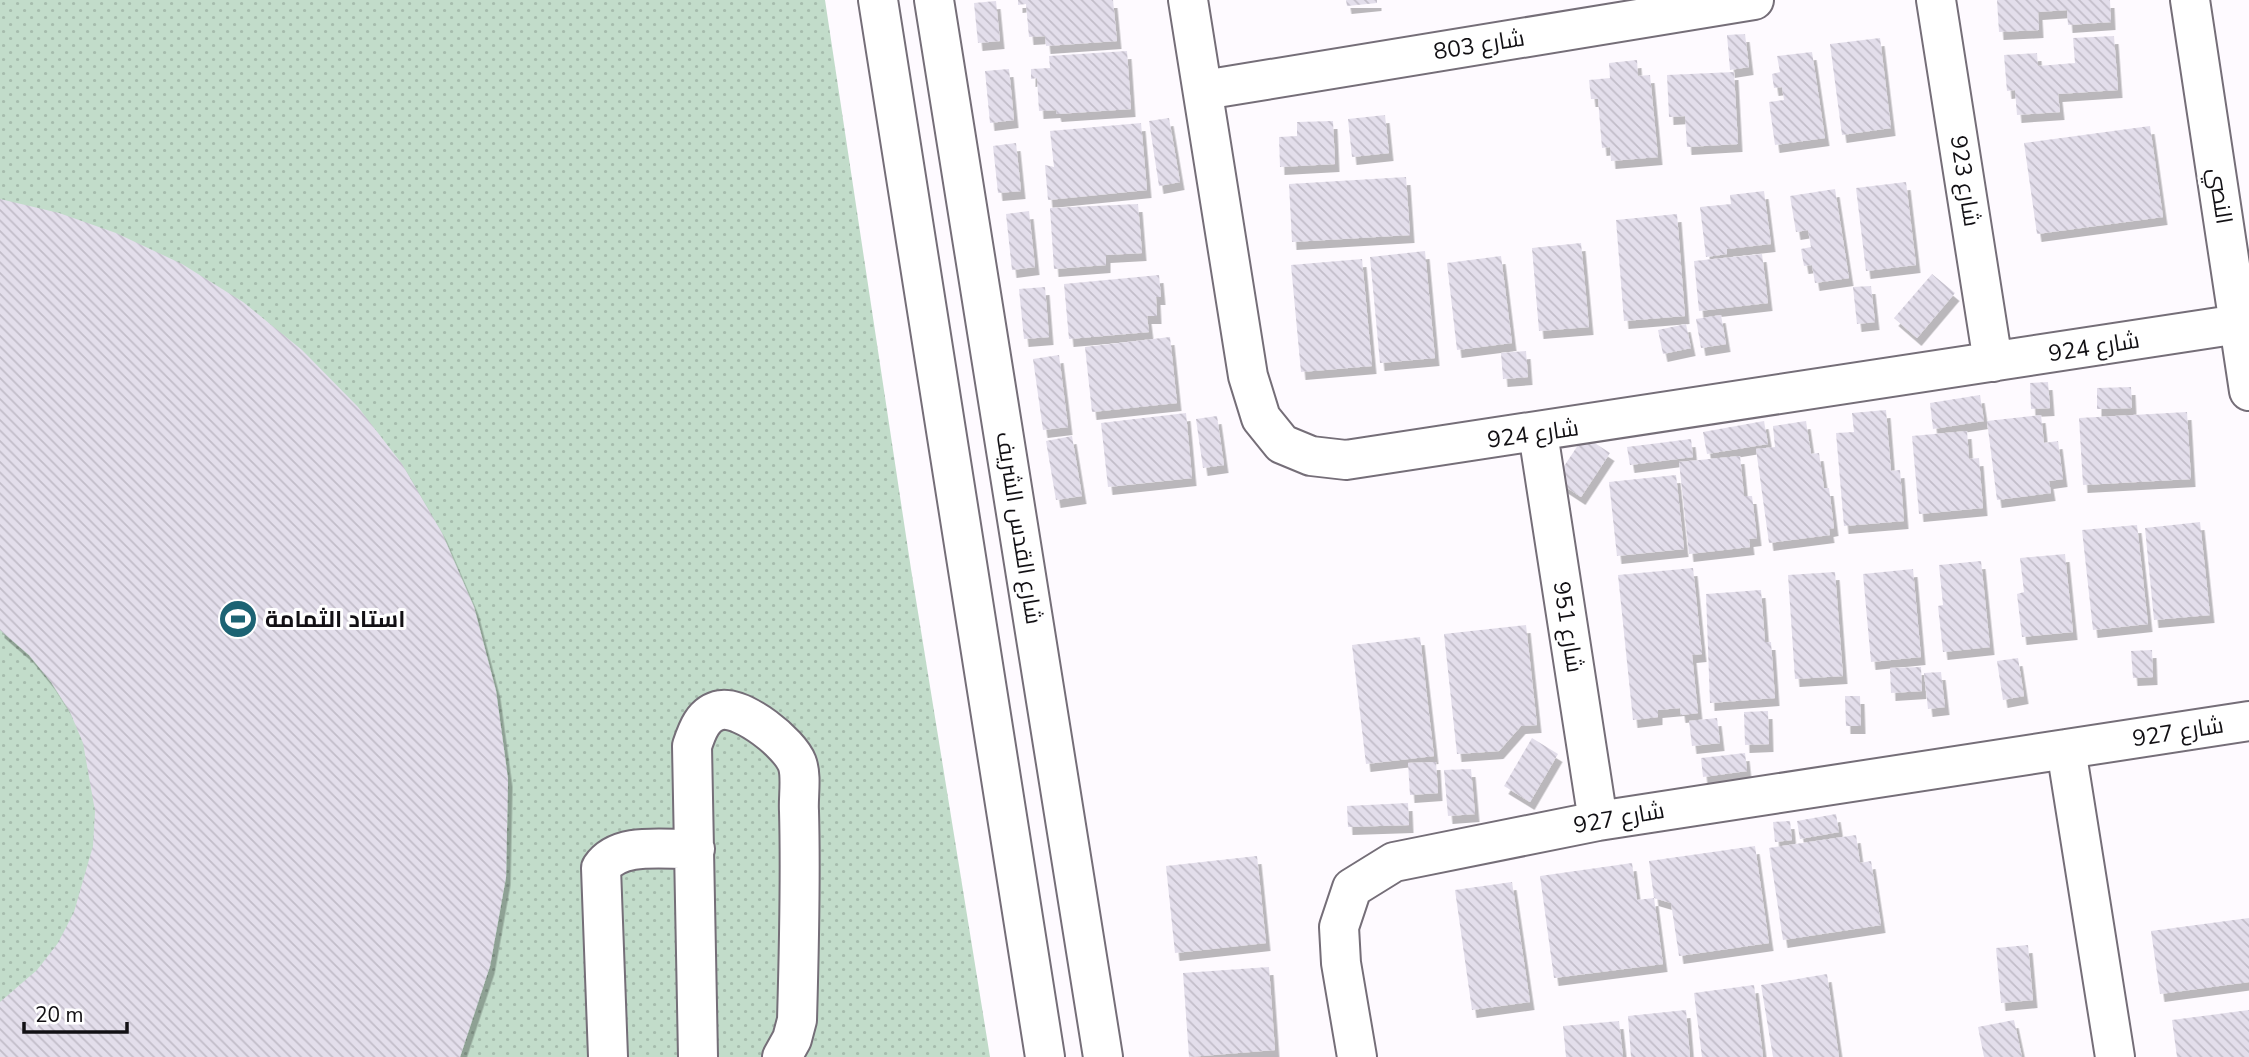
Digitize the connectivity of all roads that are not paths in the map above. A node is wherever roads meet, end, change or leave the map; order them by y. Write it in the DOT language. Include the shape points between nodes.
graph roads {
  1 [pos="878,0"];
  2 [pos="934,0"];
  3 [pos="1188,0"];
  4 [pos="1754,0"];
  5 [pos="1937,0"];
  6 [pos="2190,0"];
  7 [pos="1204,90"];
  8 [pos="2239,324"];
  9 [pos="1993,362"];
  10 [pos="2249,391"];
  11 [pos="1538,433"];
  12 [pos="2249,721"];
  13 [pos="2066,749"];
  14 [pos="1598,821"];
  15 [pos="695,849"];
  16 [pos="608,1057"];
  17 [pos="698,1057"];
  18 [pos="782,1057"];
  19 [pos="1045,1057"];
  20 [pos="1102,1057"];
  21 [pos="1357,1057"];
  22 [pos="2115,1057"];
  1 -- 19 [label="street"];
  2 -- 20 [label="street, شارع القدس الشريف"];
  3 -- 7 [label="street, شارع 924"];
  4 -- 7 [label="street, شارع 803"];
  5 -- 9 [label="street, شارع 923"];
  6 -- 8 [label="street, النصي"];
  7 -- 11 [label="street, شارع 924" via="1248,376 1261,418 1282,444 1311,456 1346,460"];
  8 -- 9 [label="street, شارع 924"];
  8 -- 10 [label="street, النصي"];
  9 -- 11 [label="street, شارع 924"];
  11 -- 14 [label="street, شارع 951"];
  12 -- 13 [label="street, شارع 927"];
  13 -- 14 [label="street, شارع 927"];
  13 -- 22 [label="street"];
  14 -- 21 [label="street, شارع 927" via="1394,862 1352,888 1339,927"];
  15 -- 16 [label="street" via="622,851 608,857 601,868"];
  15 -- 17 [label="street"];
  15 -- 18 [label="street" via="692,746 706,718 721,710 738,713 780,741 797,764 801,888 797,1020"];
}
